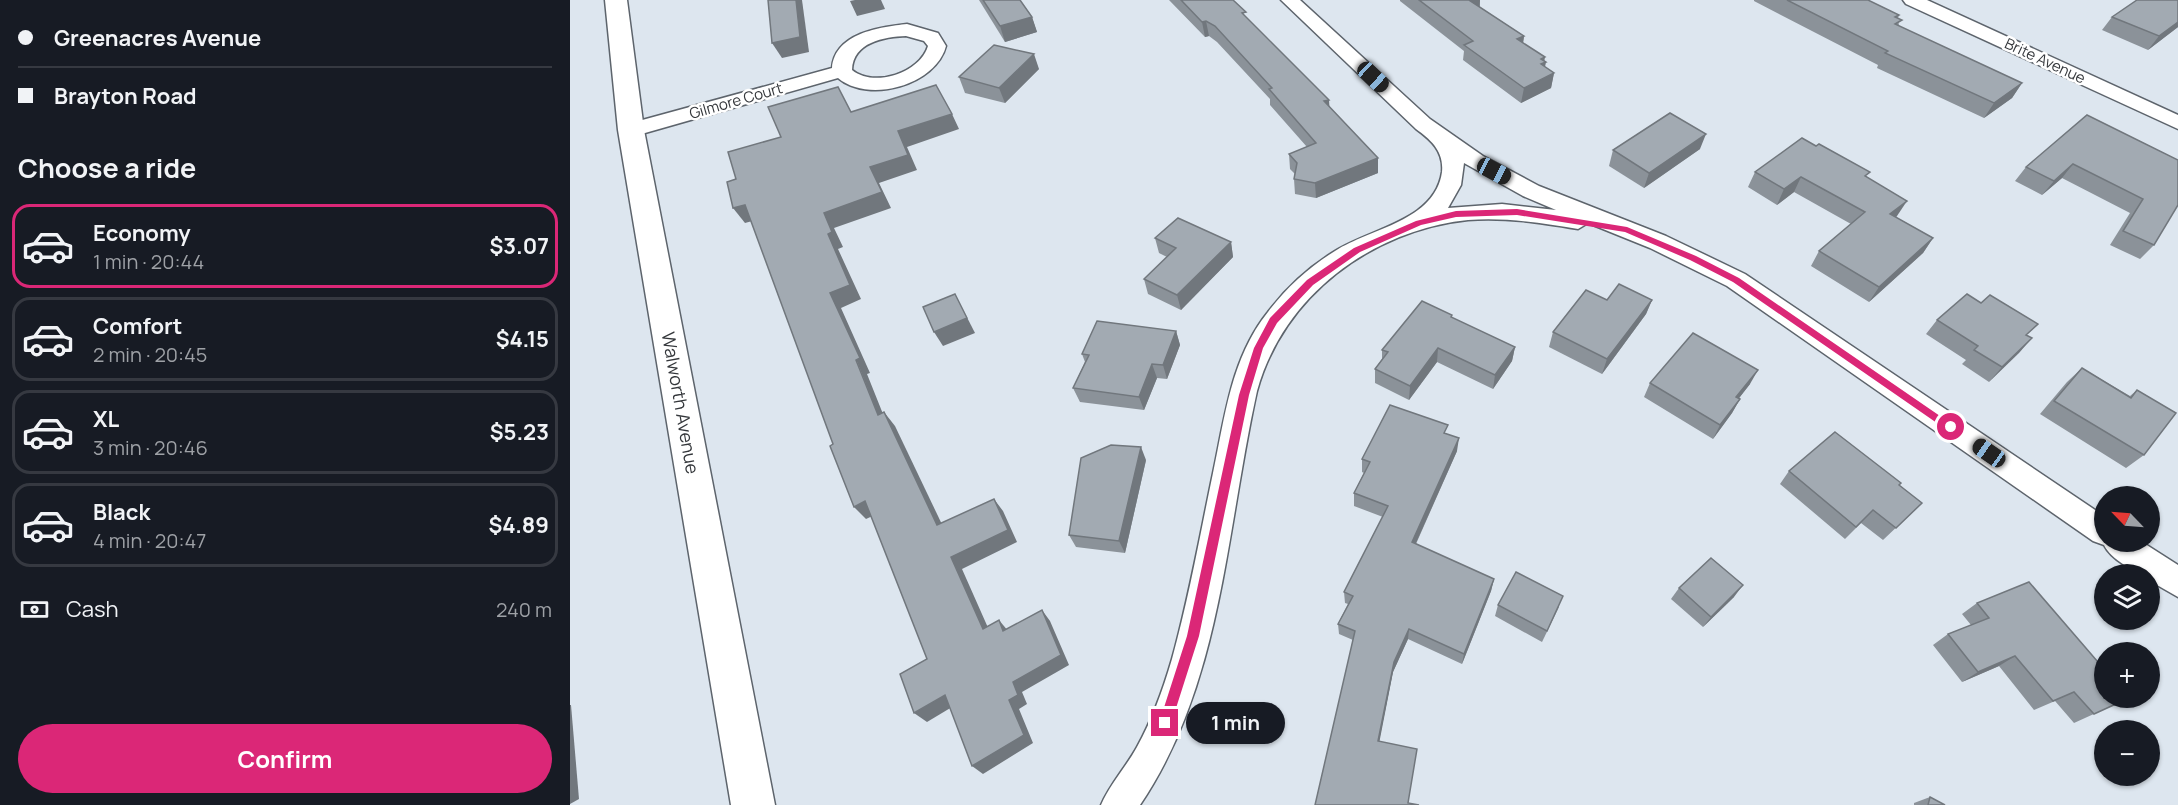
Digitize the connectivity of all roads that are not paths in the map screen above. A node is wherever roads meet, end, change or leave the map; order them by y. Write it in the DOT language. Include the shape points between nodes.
graph roads {
  1 [pos="616,0"];
  2 [pos="1290,0"];
  3 [pos="1912,0"];
  4 [pos="842,71"];
  5 [pos="2178,123"];
  6 [pos="631,130"];
  7 [pos="1438,135"];
  8 [pos="1419,223"];
  9 [pos="1627,230"];
  10 [pos="2094,525"];
  11 [pos="2132,552"];
  12 [pos="2176,583"];
  13 [pos="753,805"];
  14 [pos="1119,805"];
  1 -- 6 [label="street, Walworth Avenue"];
  2 -- 7 [label="street"];
  3 -- 5 [label="street, Brite Avenue"];
  4 -- 6 [label="street, Gilmore Court"];
  6 -- 13 [label="street, Walworth Avenue"];
  7 -- 8 [label="street" via="1453,156 1449,188 1432,214"];
  7 -- 9 [label="street" via="1475,161 1531,191"];
  8 -- 9 [label="street" via="1456,214 1517,212"];
  8 -- 14 [label="street" via="1357,250 1310,282 1274,320 1258,348 1244,395 1193,636 1173,705 1150,759"];
  9 -- 10 [label="street" via="1736,280"];
  11 -- 12 [label="street"];
}
